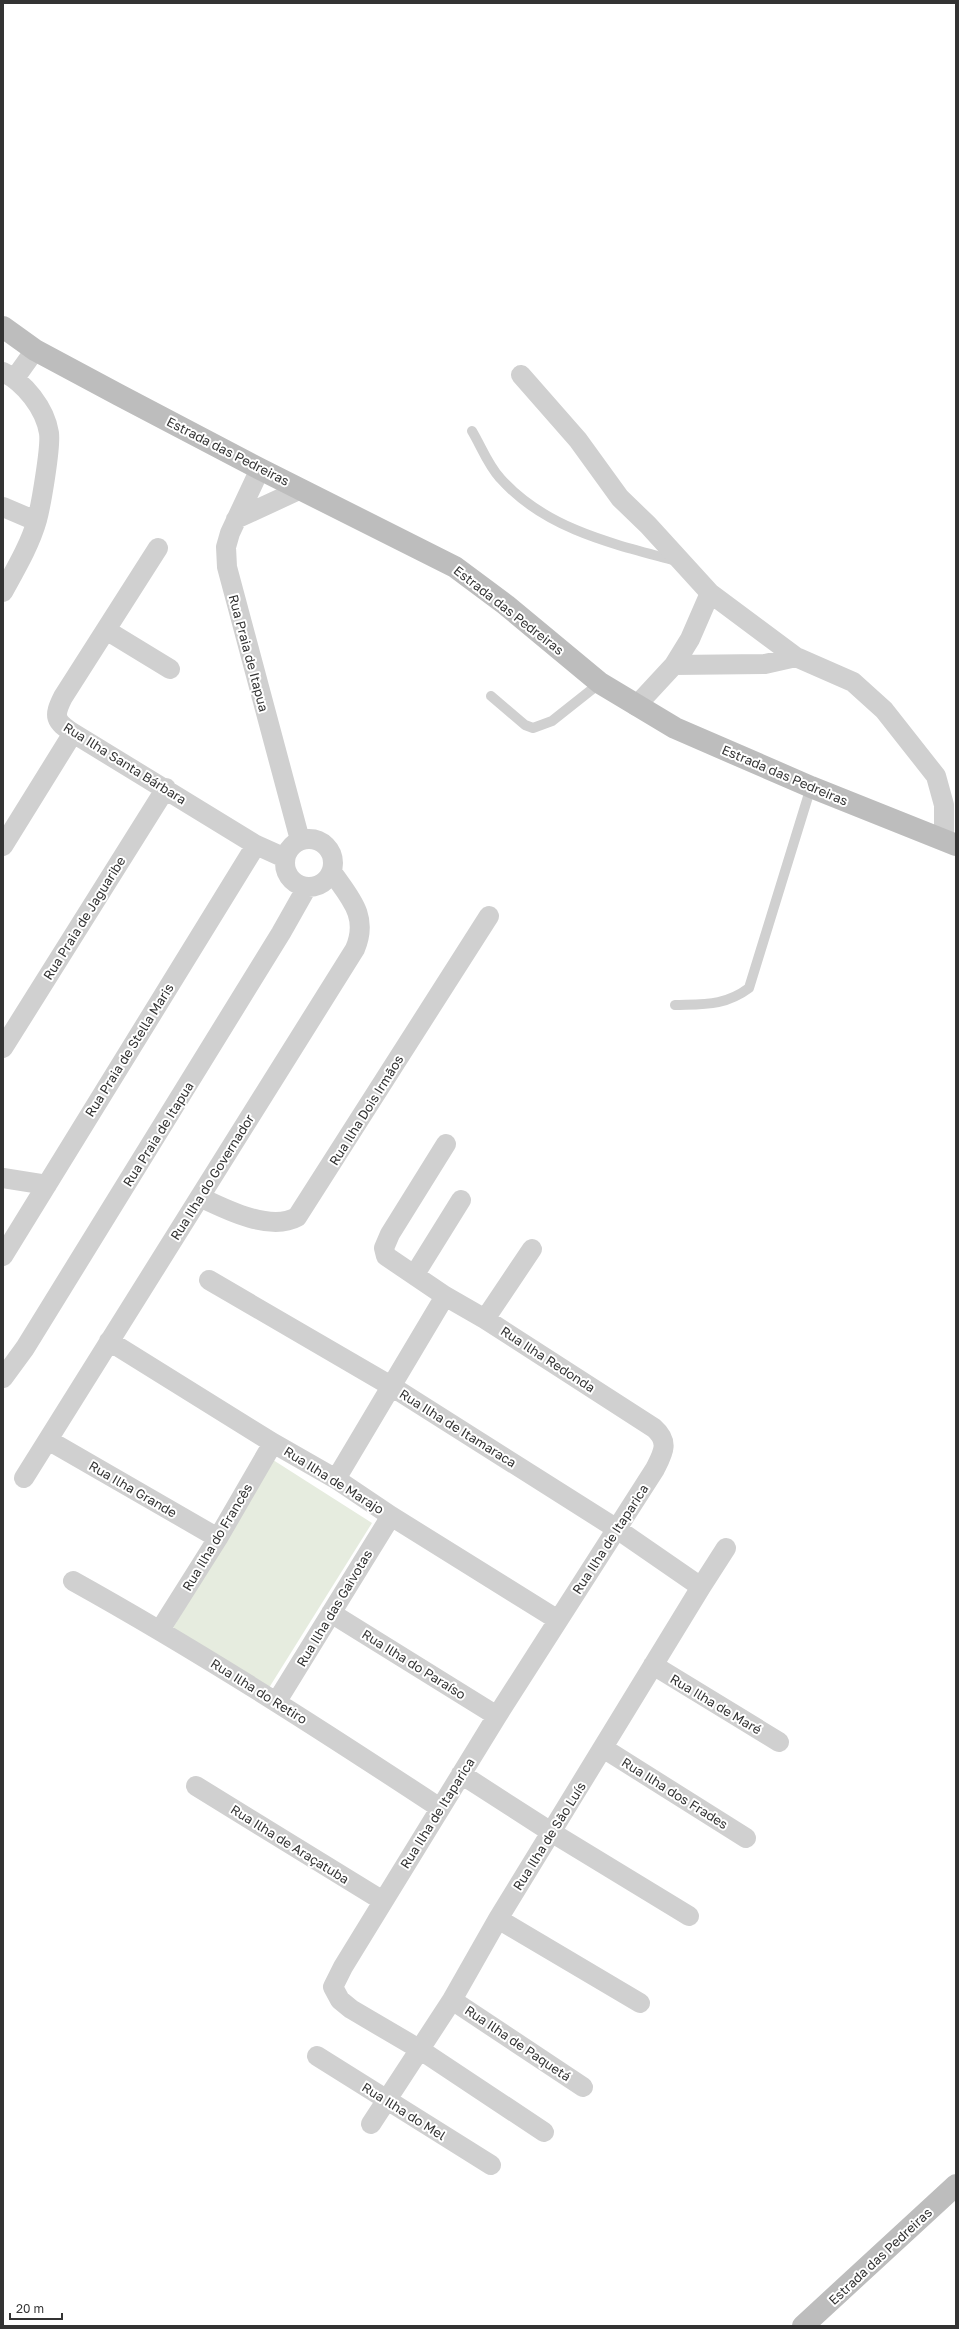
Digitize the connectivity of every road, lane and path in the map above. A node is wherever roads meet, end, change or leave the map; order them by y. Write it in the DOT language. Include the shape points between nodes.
graph roads {
  1 [pos="3,327"];
  2 [pos="35,350"];
  3 [pos="9,375"];
  4 [pos="521,375"];
  5 [pos="472,430"];
  6 [pos="260,469"];
  7 [pos="301,489"];
  8 [pos="3,507"];
  9 [pos="236,520"];
  10 [pos="36,521"];
  11 [pos="158,548"];
  12 [pos="682,563"];
  13 [pos="3,592"];
  14 [pos="710,593"];
  15 [pos="106,630"];
  16 [pos="796,657"];
  17 [pos="674,665"];
  18 [pos="170,670"];
  19 [pos="600,683"];
  20 [pos="491,696"];
  21 [pos="636,706"];
  22 [pos="73,733"];
  23 [pos="811,787"];
  24 [pos="166,788"];
  25 [pos="300,840"];
  26 [pos="950,843"];
  27 [pos="256,845"];
  28 [pos="3,846"];
  29 [pos="285,858"];
  30 [pos="332,872"];
  31 [pos="307,887"];
  32 [pos="489,916"];
  33 [pos="675,1005"];
  34 [pos="3,1048"];
  35 [pos="446,1144"];
  36 [pos="3,1178"];
  37 [pos="46,1185"];
  38 [pos="200,1197"];
  39 [pos="461,1200"];
  40 [pos="5,1249"];
  41 [pos="532,1249"];
  42 [pos="407,1270"];
  43 [pos="209,1280"];
  44 [pos="445,1296"];
  45 [pos="485,1319"];
  46 [pos="109,1341"];
  47 [pos="3,1378"];
  48 [pos="391,1386"];
  49 [pos="650,1425"];
  50 [pos="48,1440"];
  51 [pos="273,1443"];
  52 [pos="24,1478"];
  53 [pos="336,1479"];
  54 [pos="390,1516"];
  55 [pos="617,1529"];
  56 [pos="218,1538"];
  57 [pos="726,1548"];
  58 [pos="74,1581"];
  59 [pos="701,1586"];
  60 [pos="331,1613"];
  61 [pos="558,1620"];
  62 [pos="160,1630"];
  63 [pos="653,1665"];
  64 [pos="277,1701"];
  65 [pos="497,1716"];
  66 [pos="779,1742"];
  67 [pos="603,1748"];
  68 [pos="461,1774"];
  69 [pos="196,1786"];
  70 [pos="440,1808"];
  71 [pos="551,1832"];
  72 [pos="746,1838"];
  73 [pos="383,1901"];
  74 [pos="689,1916"];
  75 [pos="498,1919"];
  76 [pos="452,2000"];
  77 [pos="640,2003"];
  78 [pos="419,2049"];
  79 [pos="317,2056"];
  80 [pos="583,2087"];
  81 [pos="385,2100"];
  82 [pos="371,2124"];
  83 [pos="544,2132"];
  84 [pos="492,2165"];
  85 [pos="956,2186"];
  86 [pos="803,2326"];
  1 -- 2 [label="street, Estrada das Pedreiras"];
  2 -- 3 [label="street"];
  2 -- 6 [label="street, Estrada das Pedreiras"];
  3 -- 10 [label="street" via="39,408 49,434"];
  4 -- 12 [label="street" via="578,440 620,498 648,524"];
  5 -- 12 [label="lane" via="498,477 526,504 559,523 602,540"];
  6 -- 7 [label="street, Estrada das Pedreiras"];
  6 -- 9 [label="street, Rua Praia de Itapua"];
  7 -- 9 [label="street"];
  7 -- 19 [label="street, Estrada das Pedreiras" via="455,567 506,604"];
  8 -- 10 [label="street"];
  9 -- 25 [label="street, Rua Praia de Itapua" via="226,547 227,567"];
  10 -- 13 [label="street"];
  11 -- 15 [label="street, Rua Ilha Santa Bárbara"];
  12 -- 14 [label="street"];
  14 -- 16 [label="street"];
  14 -- 17 [label="street" via="690,639"];
  15 -- 18 [label="street"];
  15 -- 22 [label="street, Rua Ilha Santa Bárbara" via="57,710 58,720"];
  16 -- 17 [label="street" via="765,664"];
  16 -- 26 [label="street" via="853,682 884,710 936,776"];
  17 -- 21 [label="street"];
  19 -- 20 [label="lane" via="552,720 533,728 525,725"];
  19 -- 21 [label="street, Estrada das Pedreiras"];
  21 -- 23 [label="street, Estrada das Pedreiras" via="680,730"];
  22 -- 24 [label="street, Rua Ilha Santa Bárbara"];
  22 -- 28 [label="street"];
  23 -- 26 [label="street, Estrada das Pedreiras"];
  23 -- 33 [label="lane" via="749,988 736,998 718,1003"];
  24 -- 27 [label="street, Rua Ilha Santa Bárbara"];
  24 -- 34 [label="street, Rua Praia de Jaguaribe"];
  25 -- 29 [label="street" via="293,845"];
  25 -- 30 [label="street" via="308,838 324,843 333,856"];
  27 -- 29 [label="street, Rua Ilha Santa Bárbara"];
  27 -- 37 [label="street, Rua Praia de Stella Maris"];
  29 -- 31 [label="street" via="287,874 292,881"];
  30 -- 31 [label="street" via="322,883"];
  30 -- 38 [label="street, Rua Ilha do Governador" via="357,909 361,931 359,940"];
  31 -- 47 [label="street, Rua Praia de Itapua" via="26,1348"];
  32 -- 38 [label="street, Rua Ilha Dois Irmãos" via="297,1217 287,1221 254,1219"];
  35 -- 42 [label="street, Rua Ilha Redonda" via="384,1248 386,1256"];
  36 -- 37 [label="street"];
  37 -- 40 [label="street, Rua Praia de Stella Maris"];
  38 -- 46 [label="street, Rua Ilha do Governador"];
  39 -- 42 [label="street"];
  41 -- 45 [label="street"];
  42 -- 44 [label="street, Rua Ilha Redonda"];
  43 -- 48 [label="street, Rua Ilha de Itamaraca"];
  44 -- 45 [label="street, Rua Ilha Redonda"];
  44 -- 48 [label="street"];
  45 -- 49 [label="street, Rua Ilha Redonda"];
  46 -- 50 [label="street, Rua Ilha do Governador"];
  46 -- 51 [label="street, Rua Ilha de Marajo"];
  48 -- 53 [label="street"];
  48 -- 55 [label="street, Rua Ilha de Itamaraca"];
  49 -- 55 [label="street, Rua Ilha de Itaparica" via="664,1440 663,1452"];
  50 -- 52 [label="street, Rua Ilha do Governador"];
  50 -- 56 [label="street, Rua Ilha Grande"];
  51 -- 53 [label="street, Rua Ilha de Marajo"];
  51 -- 56 [label="street, Rua Ilha do Francês"];
  53 -- 54 [label="street, Rua Ilha de Marajo"];
  54 -- 60 [label="street, Rua Ilha das Gaivotas"];
  54 -- 61 [label="street, Rua Ilha de Marajo"];
  55 -- 59 [label="street, Rua Ilha de Itamaraca"];
  55 -- 61 [label="street, Rua Ilha de Itaparica"];
  56 -- 62 [label="street, Rua Ilha do Francês"];
  57 -- 59 [label="street, Rua Ilha de São Luís"];
  58 -- 62 [label="street, Rua Ilha do Retiro"];
  59 -- 63 [label="street, Rua Ilha de São Luís"];
  60 -- 64 [label="street, Rua Ilha das Gaivotas"];
  60 -- 65 [label="street, Rua Ilha do Paraíso"];
  61 -- 65 [label="street, Rua Ilha de Itaparica"];
  62 -- 64 [label="street, Rua Ilha do Retiro"];
  63 -- 66 [label="street, Rua Ilha de Maré"];
  63 -- 67 [label="street, Rua Ilha de São Luís"];
  64 -- 70 [label="street, Rua Ilha do Retiro"];
  65 -- 68 [label="street, Rua Ilha de Itaparica"];
  67 -- 71 [label="street, Rua Ilha de São Luís"];
  67 -- 72 [label="street, Rua Ilha dos Frades"];
  68 -- 70 [label="street, Rua Ilha de Itaparica"];
  68 -- 71 [label="street"];
  69 -- 73 [label="street, Rua Ilha de Araçatuba"];
  70 -- 73 [label="street, Rua Ilha de Itaparica"];
  71 -- 74 [label="street"];
  71 -- 75 [label="street, Rua Ilha de São Luís"];
  73 -- 78 [label="street, Rua Ilha de Itaparica" via="334,1983 334,1991 351,2009"];
  75 -- 76 [label="street, Rua Ilha de São Luís"];
  75 -- 77 [label="street"];
  76 -- 78 [label="street, Rua Ilha de São Luís"];
  76 -- 80 [label="street, Rua Ilha de Paquetá"];
  78 -- 81 [label="street, Rua Ilha de São Luís"];
  78 -- 83 [label="street, Rua Ilha de Itaparica"];
  79 -- 81 [label="street, Rua Ilha do Mel"];
  81 -- 82 [label="street, Rua Ilha de São Luís"];
  81 -- 84 [label="street, Rua Ilha do Mel"];
  85 -- 86 [label="street, Estrada das Pedreiras"];
}
